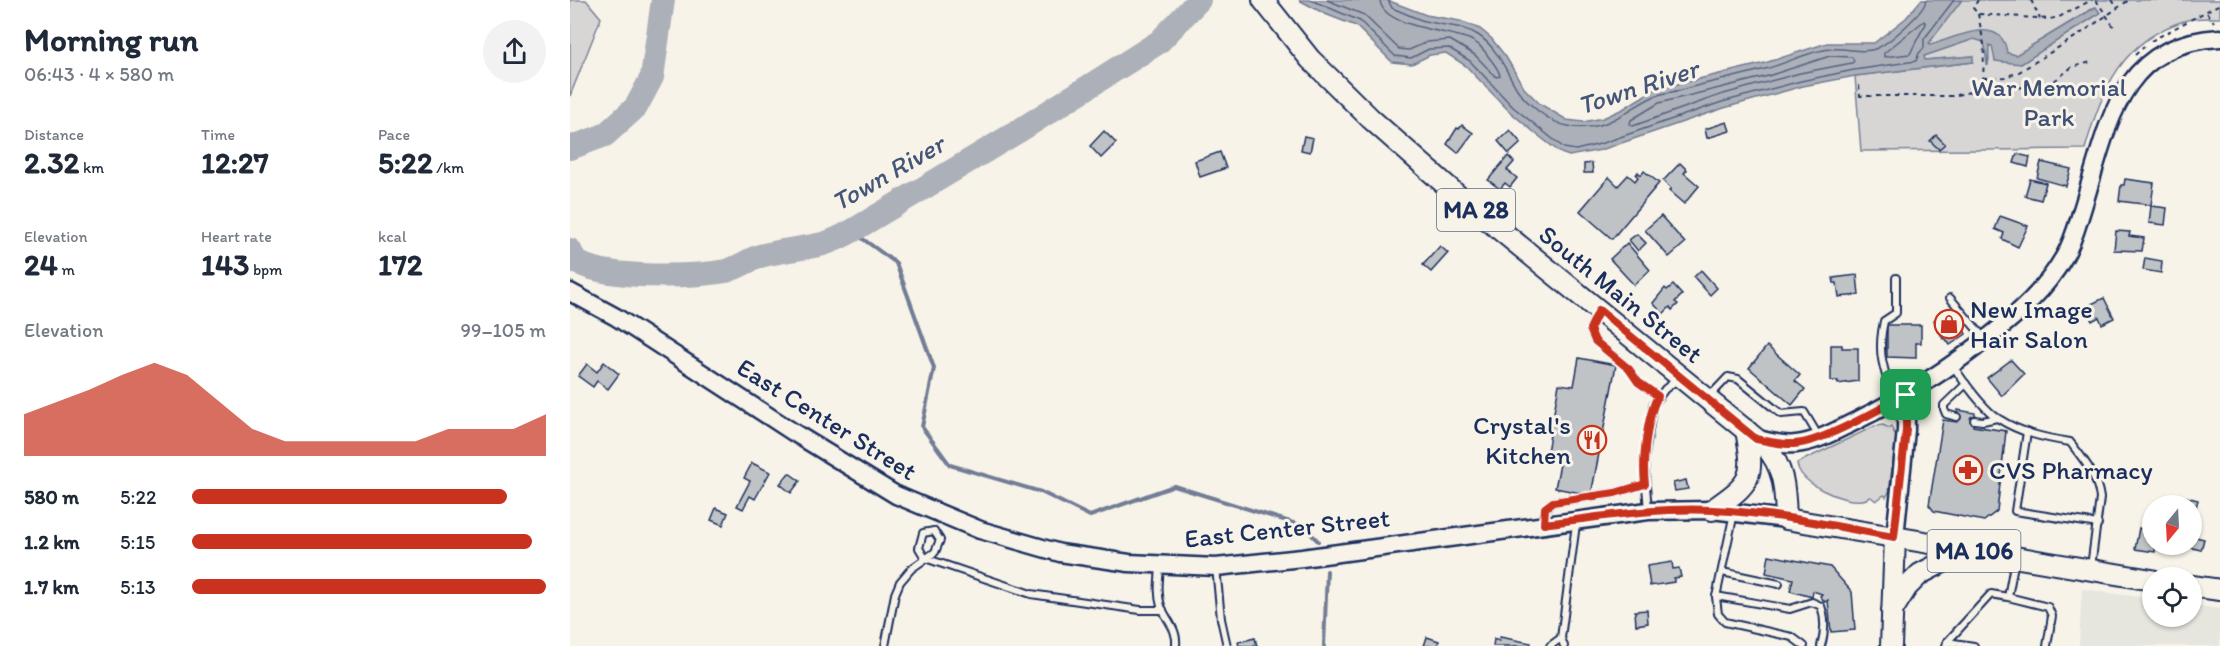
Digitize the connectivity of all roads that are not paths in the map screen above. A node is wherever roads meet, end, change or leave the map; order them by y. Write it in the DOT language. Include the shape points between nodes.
graph roads {
  1 [pos="1264,0"];
  2 [pos="2220,38"];
  3 [pos="1896,278"];
  4 [pos="570,292"];
  5 [pos="1950,298"];
  6 [pos="1599,310"];
  7 [pos="1985,340"];
  8 [pos="1952,366"];
  9 [pos="1681,377"];
  10 [pos="1966,384"];
  11 [pos="1906,395"];
  12 [pos="1658,396"];
  13 [pos="1707,399"];
  14 [pos="1958,417"];
  15 [pos="1997,418"];
  16 [pos="1974,420"];
  17 [pos="2027,432"];
  18 [pos="1751,435"];
  19 [pos="1814,439"];
  20 [pos="1645,484"];
  21 [pos="1712,510"];
  22 [pos="1648,511"];
  23 [pos="1735,511"];
  24 [pos="940,515"];
  25 [pos="1786,519"];
  26 [pos="1576,520"];
  27 [pos="1544,524"];
  28 [pos="2098,524"];
  29 [pos="934,531"];
  30 [pos="1894,537"];
  31 [pos="1966,550"];
  32 [pos="925,558"];
  33 [pos="2015,558"];
  34 [pos="1160,566"];
  35 [pos="1216,567"];
  36 [pos="2090,571"];
  37 [pos="1722,572"];
  38 [pos="2142,579"];
  39 [pos="1779,584"];
  40 [pos="2202,587"];
  41 [pos="2220,590"];
  42 [pos="1716,596"];
  43 [pos="2008,597"];
  44 [pos="1163,610"];
  45 [pos="1892,611"];
  46 [pos="1561,638"];
  47 [pos="1946,644"];
  48 [pos="885,646"];
  49 [pos="1176,646"];
  50 [pos="1227,646"];
  51 [pos="1550,646"];
  52 [pos="1564,646"];
  53 [pos="1804,646"];
  54 [pos="1821,646"];
  55 [pos="1891,646"];
  56 [pos="1974,646"];
  57 [pos="2047,646"];
  1 -- 6 [label="main road, South Main Street / MA 28" via="1310,59 1371,119"];
  2 -- 7 [label="main road" via="2177,45 2131,81 2111,116 2064,258 2025,306"];
  3 -- 11 [label="lane" via="1896,314 1884,321 1879,342 1890,388"];
  4 -- 24 [label="main road, East Center Street" via="616,317 876,483"];
  5 -- 7 [label="lane"];
  6 -- 9 [label="main road, South Main Street / MA 28"];
  6 -- 12 [label="lane" via="1590,329 1595,341"];
  7 -- 8 [label="main road"];
  8 -- 10 [label="lane"];
  8 -- 11 [label="main road"];
  9 -- 12 [label="lane"];
  9 -- 13 [label="main road, South Main Street / MA 28"];
  10 -- 14 [label="lane" via="1944,405 1944,412"];
  10 -- 15 [label="lane"];
  11 -- 19 [label="main road"];
  11 -- 30 [label="main road"];
  12 -- 20 [label="lane" via="1644,461"];
  13 -- 18 [label="main road, South Main Street / MA 28"];
  13 -- 19 [label="lane" via="1728,377 1738,379 1781,414 1804,412"];
  15 -- 16 [label="lane"];
  15 -- 17 [label="lane"];
  17 -- 28 [label="lane" via="2070,442 2092,471 2098,487"];
  17 -- 28 [label="lane" via="2015,511"];
  18 -- 19 [label="main road" via="1790,445"];
  18 -- 21 [label="main road" via="1748,478 1737,492"];
  18 -- 25 [label="main road, South Main Street / MA 28" via="1773,455 1781,471"];
  20 -- 22 [label="lane"];
  20 -- 27 [label="lane" via="1615,493 1553,502 1545,508"];
  21 -- 22 [label="main road, East Center Street"];
  21 -- 23 [label="main road, East Center Street"];
  22 -- 26 [label="main road, East Center Street"];
  23 -- 25 [label="main road, East Center Street"];
  23 -- 37 [label="lane"];
  24 -- 29 [label="lane"];
  24 -- 34 [label="main road, East Center Street" via="980,531 1060,553"];
  25 -- 30 [label="main road, East Center Street"];
  26 -- 27 [label="main road, East Center Street"];
  26 -- 46 [label="lane"];
  27 -- 35 [label="main road, East Center Street"];
  28 -- 36 [label="lane"];
  29 -- 32 [label="lane" via="940,540 935,552"];
  29 -- 32 [label="lane" via="923,534 919,548"];
  30 -- 31 [label="main road, MA 106"];
  30 -- 45 [label="main road"];
  31 -- 33 [label="main road, MA 106"];
  31 -- 45 [label="main road" via="1920,574"];
  32 -- 44 [label="lane" via="1031,594"];
  32 -- 48 [label="lane" via="900,582"];
  33 -- 36 [label="main road, MA 106"];
  33 -- 43 [label="lane"];
  34 -- 35 [label="main road, East Center Street"];
  34 -- 44 [label="lane" via="1158,586"];
  35 -- 50 [label="lane"];
  36 -- 38 [label="main road, MA 106"];
  37 -- 39 [label="lane"];
  37 -- 42 [label="lane"];
  40 -- 41 [label="main road"];
  42 -- 53 [label="lane" via="1718,614 1725,622 1792,637"];
  42 -- 54 [label="lane" via="1790,609 1812,602 1821,606 1825,630"];
  43 -- 47 [label="lane" via="1991,594"];
  43 -- 57 [label="lane" via="2048,607 2052,616"];
  44 -- 49 [label="lane" via="1174,630"];
  45 -- 55 [label="main road"];
  46 -- 51 [label="lane"];
  46 -- 52 [label="lane"];
  47 -- 56 [label="lane"];
}
